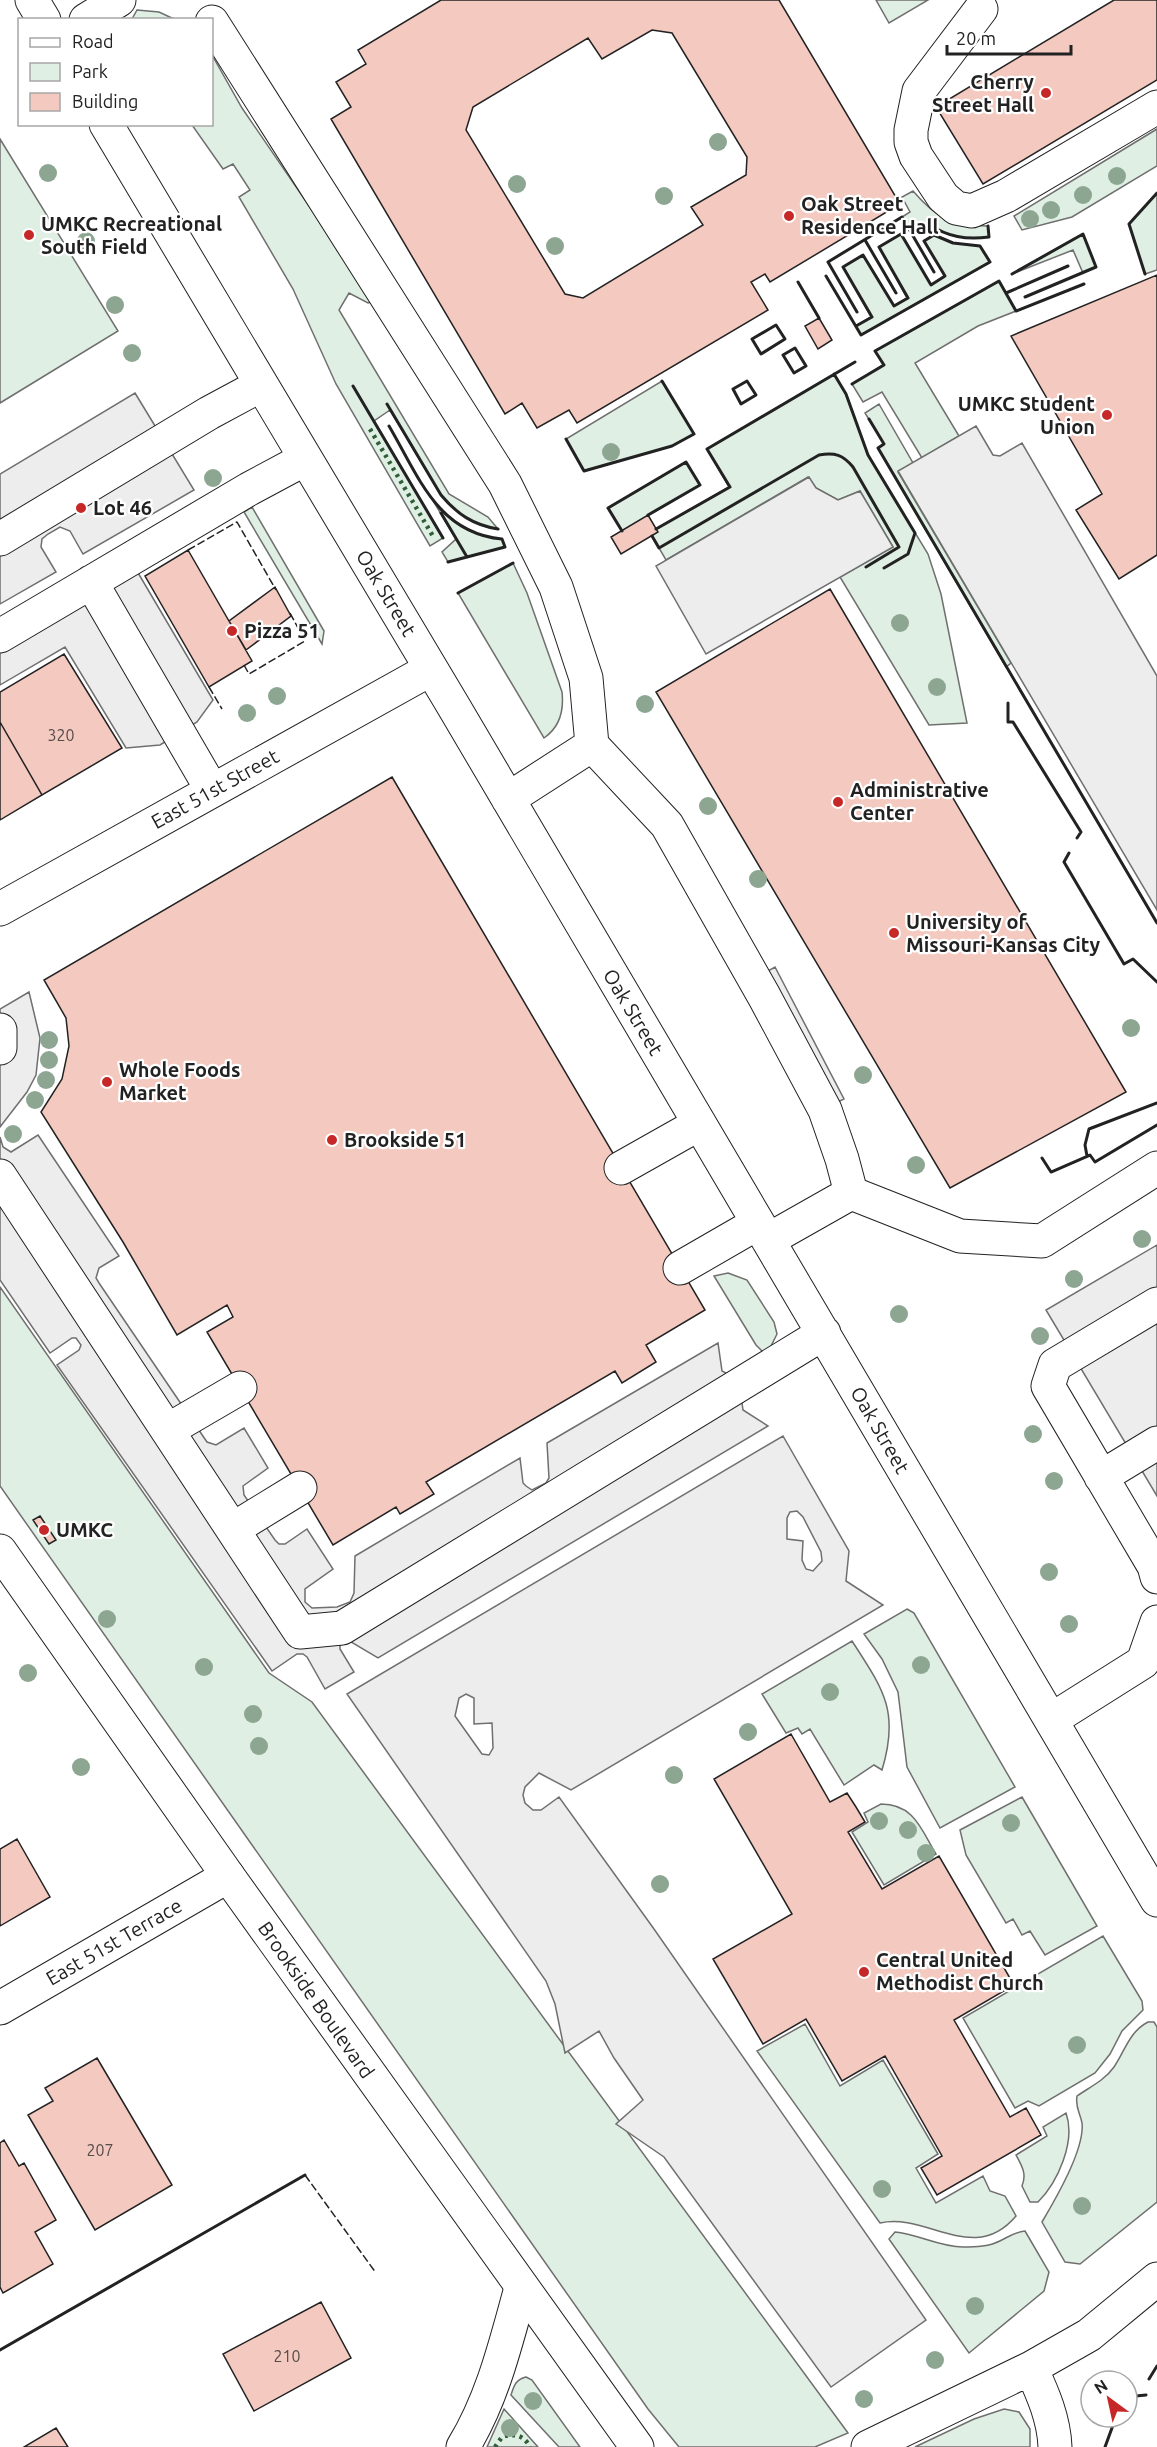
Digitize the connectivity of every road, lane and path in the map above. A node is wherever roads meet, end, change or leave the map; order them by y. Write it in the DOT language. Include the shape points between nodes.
graph roads {
  1 [pos="32,0"];
  2 [pos="119,0"];
  3 [pos="198,0"];
  4 [pos="981,9"];
  5 [pos="43,18"];
  6 [pos="89,18"];
  7 [pos="209,18"];
  8 [pos="213,24"];
  9 [pos="1157,107"];
  10 [pos="107,126"];
  11 [pos="261,385"];
  12 [pos="305,459"];
  13 [pos="0,539"];
  14 [pos="91,582"];
  15 [pos="0,636"];
  16 [pos="431,669"];
  17 [pos="592,745"];
  18 [pos="212,790"];
  19 [pos="508,799"];
  20 [pos="0,909"];
  21 [pos="0,1030"];
  22 [pos="0,1048"];
  23 [pos="699,1124"];
  24 [pos="621,1168"];
  25 [pos="1157,1168"];
  26 [pos="0,1176"];
  27 [pos="851,1192"];
  28 [pos="763,1232"];
  29 [pos="680,1268"];
  30 [pos="1157,1304"];
  31 [pos="824,1333"];
  32 [pos="240,1388"];
  33 [pos="168,1430"];
  34 [pos="1157,1443"];
  35 [pos="1101,1477"];
  36 [pos="300,1488"];
  37 [pos="233,1529"];
  38 [pos="0,1551"];
  39 [pos="1156,1569"];
  40 [pos="1157,1622"];
  41 [pos="1051,1720"];
  42 [pos="228,1876"];
  43 [pos="1157,1900"];
  44 [pos="0,2008"];
  45 [pos="1157,2279"];
  46 [pos="521,2288"];
  47 [pos="1031,2368"];
  48 [pos="463,2447"];
  49 [pos="636,2447"];
  50 [pos="868,2447"];
  51 [pos="1055,2447"];
  1 -- 5 [label="street"];
  2 -- 6 [label="street"];
  3 -- 7 [label="street"];
  4 -- 9 [label="street" via="920,91 911,130 915,156 943,197 956,208 972,211 1006,196"];
  8 -- 17 [label="street" via="505,484 560,597 586,678"];
  10 -- 11 [label="street, Oak Street"];
  11 -- 12 [label="street, Oak Street"];
  11 -- 13 [label="street"];
  12 -- 14 [label="street"];
  12 -- 16 [label="street, Oak Street"];
  14 -- 15 [label="street"];
  14 -- 18 [label="street"];
  16 -- 18 [label="street, East 51st Street"];
  16 -- 19 [label="street, Oak Street"];
  17 -- 19 [label="street"];
  17 -- 27 [label="street" via="667,825 825,1110"];
  18 -- 20 [label="street, East 51st Street"];
  19 -- 23 [label="street, Oak Street"];
  21 -- 22 [label="street"];
  23 -- 24 [label="street"];
  23 -- 28 [label="street, Oak Street"];
  25 -- 27 [label="street" via="1042,1241 960,1236"];
  26 -- 33 [label="street"];
  27 -- 28 [label="street"];
  28 -- 29 [label="street"];
  28 -- 31 [label="street, Oak Street"];
  30 -- 35 [label="street" via="1055,1365 1048,1386"];
  31 -- 37 [label="street" via="342,1628 300,1632"];
  31 -- 41 [label="street, Oak Street"];
  32 -- 33 [label="street"];
  33 -- 37 [label="street"];
  34 -- 35 [label="street"];
  35 -- 39 [label="street"];
  36 -- 37 [label="street"];
  38 -- 42 [label="street, Brookside Boulevard"];
  40 -- 41 [label="street" via="1143,1662"];
  41 -- 43 [label="street, Oak Street"];
  42 -- 44 [label="street, East 51st Terrace"];
  42 -- 46 [label="street, Brookside Boulevard"];
  45 -- 47 [label="street" via="1089,2335"];
  46 -- 48 [label="street" via="493,2385"];
  46 -- 49 [label="street, Brookside Boulevard"];
  47 -- 50 [label="street"];
  47 -- 51 [label="street" via="1055,2432"];
}
